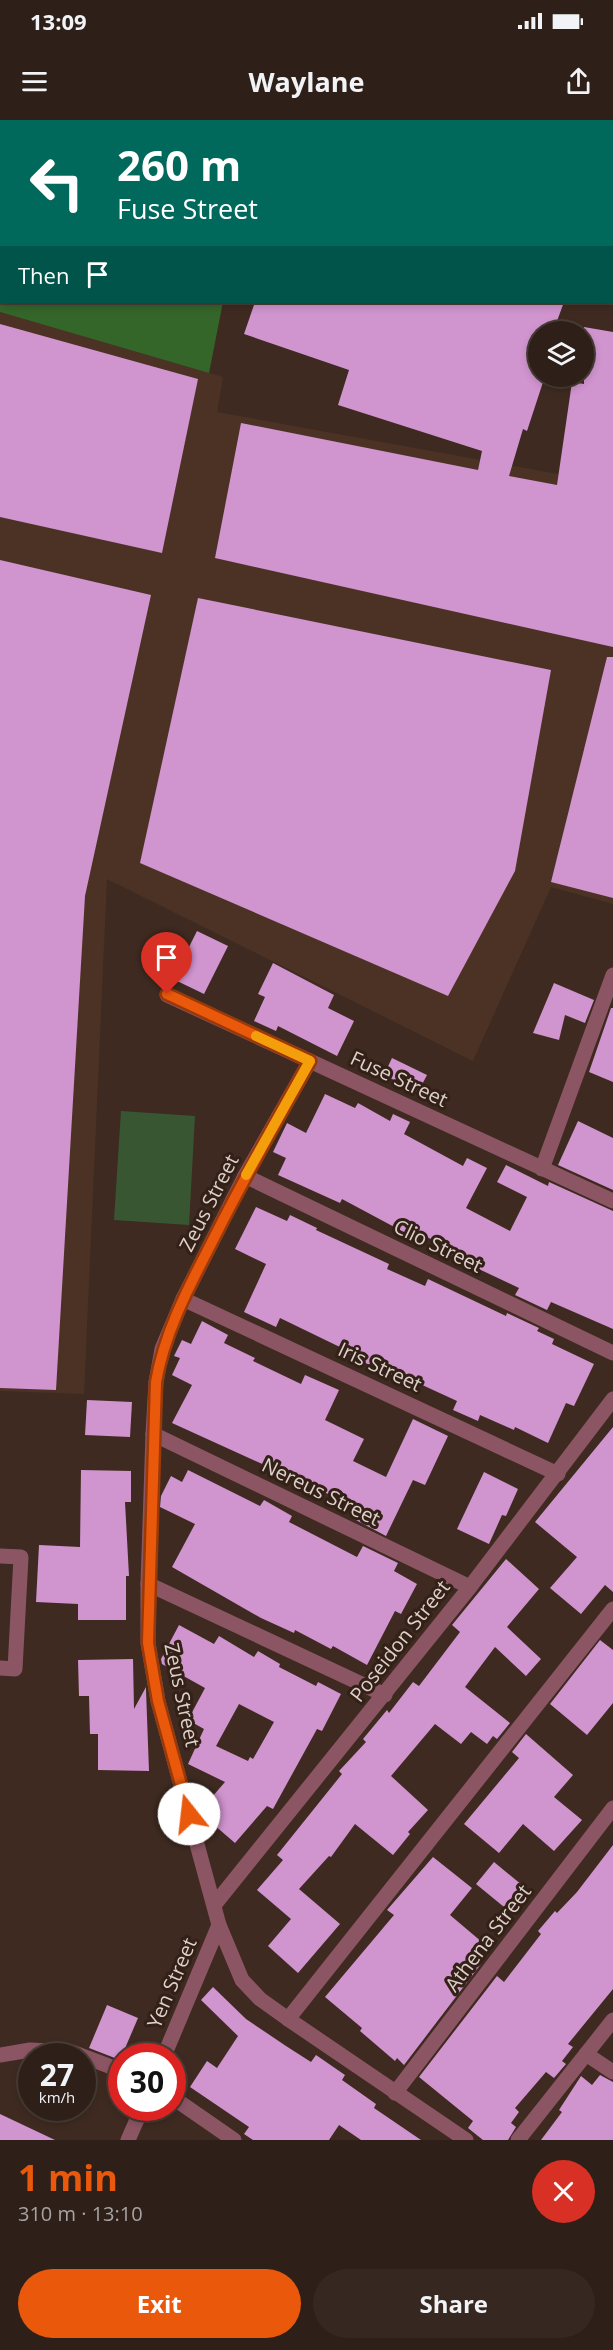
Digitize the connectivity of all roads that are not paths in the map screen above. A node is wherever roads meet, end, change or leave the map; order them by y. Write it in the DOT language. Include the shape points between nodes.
graph roads {
  1 [pos="613,975"];
  2 [pos="167,994"];
  3 [pos="310,1061"];
  4 [pos="543,1169"];
  5 [pos="245,1176"];
  6 [pos="613,1201"];
  7 [pos="183,1299"];
  8 [pos="613,1353"];
  9 [pos="613,1399"];
  10 [pos="153,1434"];
  11 [pos="558,1474"];
  12 [pos="0,1556"];
  13 [pos="148,1584"];
  14 [pos="470,1587"];
  15 [pos="613,1609"];
  16 [pos="0,1668"];
  17 [pos="385,1695"];
  18 [pos="613,1808"];
  19 [pos="215,1904"];
  20 [pos="219,1925"];
  21 [pos="288,2019"];
  22 [pos="613,2020"];
  23 [pos="169,2043"];
  24 [pos="586,2054"];
  25 [pos="0,2055"];
  26 [pos="108,2066"];
  27 [pos="613,2072"];
  28 [pos="396,2093"];
  29 [pos="186,2107"];
  30 [pos="136,2121"];
  31 [pos="128,2140"];
  32 [pos="234,2140"];
  33 [pos="466,2140"];
  34 [pos="518,2140"];
  1 -- 4 [label="street"];
  2 -- 3 [label="street, Fuse Street"];
  3 -- 4 [label="street, Fuse Street"];
  3 -- 5 [label="street, Zeus Street"];
  4 -- 6 [label="street, Fuse Street"];
  5 -- 7 [label="street, Zeus Street"];
  5 -- 8 [label="street, Clio Street"];
  7 -- 10 [label="street, Zeus Street" via="162,1349"];
  7 -- 11 [label="street, Iris Street"];
  9 -- 11 [label="street, Poseidon Street"];
  10 -- 13 [label="street, Zeus Street"];
  10 -- 14 [label="street, Nereus Street"];
  11 -- 14 [label="street, Poseidon Street"];
  12 -- 16 [label="street" via="21,1557 15,1669"];
  13 -- 17 [label="street"];
  13 -- 19 [label="street, Zeus Street" via="148,1643 158,1701"];
  14 -- 17 [label="street, Poseidon Street"];
  15 -- 21 [label="street"];
  17 -- 19 [label="street, Poseidon Street"];
  18 -- 28 [label="street, Athena Street"];
  19 -- 20 [label="street, Zeus Street"];
  20 -- 21 [label="street, Zeus Street" via="242,1980"];
  20 -- 23 [label="street, Yen Street"];
  21 -- 28 [label="street, Zeus Street"];
  22 -- 24 [label="street"];
  24 -- 27 [label="street"];
  24 -- 34 [label="street"];
  25 -- 26 [label="street" via="30,2050 72,2052"];
  28 -- 33 [label="street, Zeus Street"];
  29 -- 32 [label="street"];
  30 -- 31 [label="street"];
}
